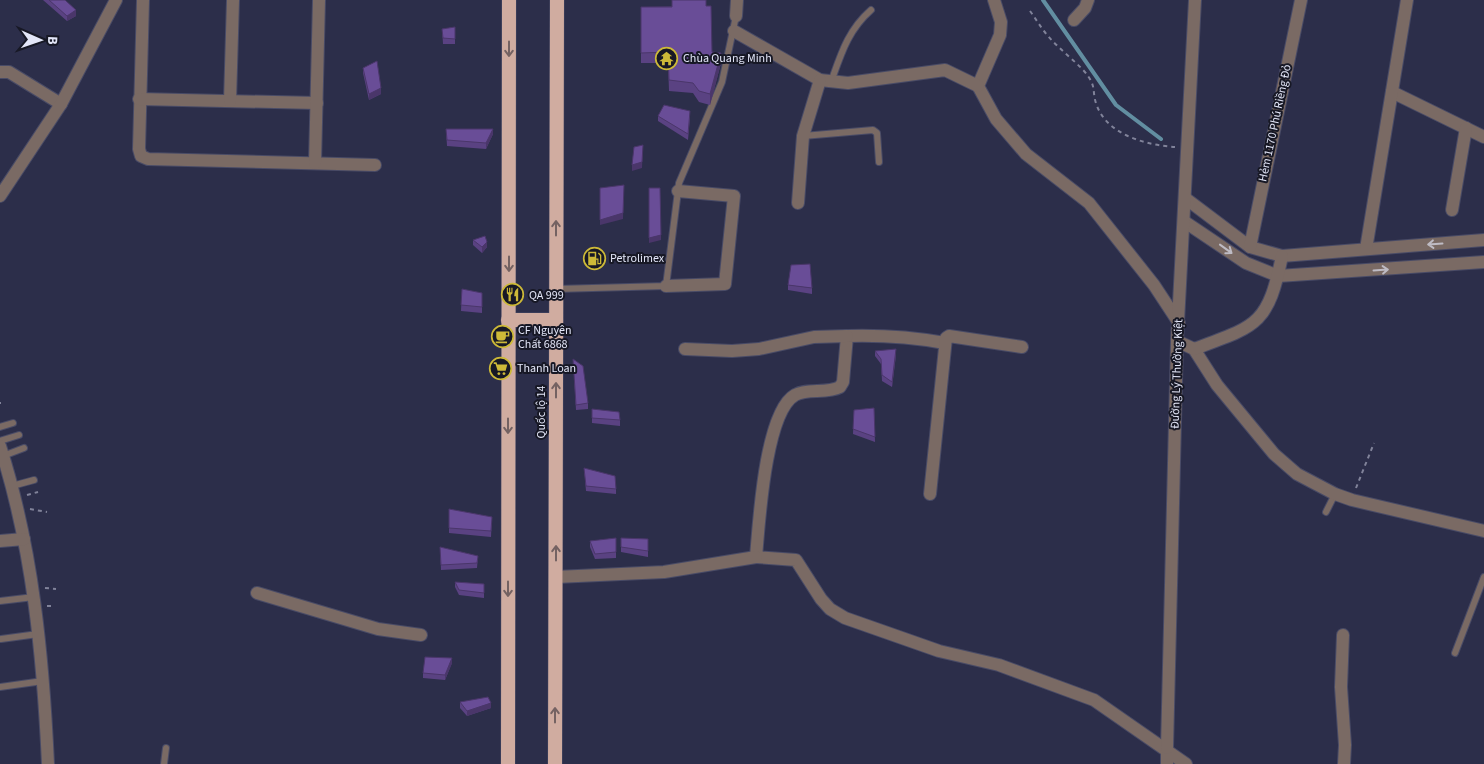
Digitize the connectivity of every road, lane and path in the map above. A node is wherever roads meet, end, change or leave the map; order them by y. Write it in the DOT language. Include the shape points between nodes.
graph roads {
  1 [pos="116,0"];
  2 [pos="143,0"];
  3 [pos="233,0"];
  4 [pos="319,0"];
  5 [pos="509,0"];
  6 [pos="557,0"];
  7 [pos="737,0"];
  8 [pos="994,0"];
  9 [pos="1088,0"];
  10 [pos="1195,0"];
  11 [pos="1301,0"];
  12 [pos="1407,0"];
  13 [pos="871,10"];
  14 [pos="1030,11"];
  15 [pos="736,16"];
  16 [pos="1074,20"];
  17 [pos="734,31"];
  18 [pos="0,72"];
  19 [pos="825,81"];
  20 [pos="978,86"];
  21 [pos="1392,92"];
  22 [pos="139,99"];
  23 [pos="230,101"];
  24 [pos="61,104"];
  25 [pos="316,104"];
  26 [pos="1466,128"];
  27 [pos="803,136"];
  28 [pos="1484,137"];
  29 [pos="1187,147"];
  30 [pos="879,162"];
  31 [pos="315,163"];
  32 [pos="375,165"];
  33 [pos="678,191"];
  34 [pos="0,196"];
  35 [pos="1185,198"];
  36 [pos="798,203"];
  37 [pos="1452,210"];
  38 [pos="1185,222"];
  39 [pos="1484,240"];
  40 [pos="1250,246"];
  41 [pos="1366,249"];
  42 [pos="1282,256"];
  43 [pos="1484,262"];
  44 [pos="1278,276"];
  45 [pos="666,286"];
  46 [pos="556,289"];
  47 [pos="508,320"];
  48 [pos="556,320"];
  49 [pos="1179,323"];
  50 [pos="847,336"];
  51 [pos="1178,340"];
  52 [pos="945,343"];
  53 [pos="1022,347"];
  54 [pos="685,348"];
  55 [pos="1194,349"];
  56 [pos="13,423"];
  57 [pos="0,427"];
  58 [pos="19,435"];
  59 [pos="0,441"];
  60 [pos="1374,443"];
  61 [pos="24,448"];
  62 [pos="2,451"];
  63 [pos="34,480"];
  64 [pos="12,486"];
  65 [pos="930,494"];
  66 [pos="1335,494"];
  67 [pos="1352,500"];
  68 [pos="18,512"];
  69 [pos="47,512"];
  70 [pos="1326,512"];
  71 [pos="1484,532"];
  72 [pos="24,539"];
  73 [pos="0,541"];
  74 [pos="756,557"];
  75 [pos="556,577"];
  76 [pos="1484,577"];
  77 [pos="257,593"];
  78 [pos="34,597"];
  79 [pos="0,601"];
  80 [pos="38,634"];
  81 [pos="421,635"];
  82 [pos="1343,635"];
  83 [pos="1,639"];
  84 [pos="1455,653"];
  85 [pos="43,681"];
  86 [pos="0,687"];
  87 [pos="166,748"];
  88 [pos="1167,748"];
  89 [pos="48,764"];
  90 [pos="164,764"];
  91 [pos="508,764"];
  92 [pos="555,764"];
  93 [pos="1167,764"];
  94 [pos="1186,764"];
  95 [pos="1344,764"];
  1 -- 24 [label="street"];
  2 -- 22 [label="street"];
  3 -- 23 [label="street"];
  4 -- 25 [label="street"];
  5 -- 47 [label="highway, one-way"];
  46 -- 6 [label="highway, Quốc lộ 14, one-way"];
  7 -- 15 [label="street"];
  8 -- 20 [label="street" via="1002,22 1000,34"];
  9 -- 16 [label="street"];
  10 -- 29 [label="street, Đường Lý Thường Kiệt"];
  11 -- 40 [label="street, Hẻm 1170 Phú Riềng Đỏ"];
  12 -- 21 [label="street"];
  13 -- 19 [label="lane" via="847,38"];
  14 -- 29 [label="path" via="1048,36 1094,84 1096,105 1107,124 1132,138 1161,146"];
  15 -- 17 [label="lane"];
  17 -- 19 [label="street"];
  17 -- 33 [label="lane" via="722,82 686,163"];
  18 -- 24 [label="street" via="9,72"];
  19 -- 20 [label="street" via="848,83 945,70"];
  19 -- 27 [label="street"];
  20 -- 49 [label="street" via="996,120 1026,154 1089,203 1154,285"];
  21 -- 26 [label="street"];
  21 -- 41 [label="street"];
  22 -- 23 [label="street"];
  22 -- 31 [label="street" via="139,149 141,156 148,159"];
  23 -- 25 [label="street"];
  24 -- 34 [label="street"];
  25 -- 31 [label="street"];
  26 -- 28 [label="street"];
  26 -- 37 [label="street"];
  27 -- 30 [label="lane" via="876,131"];
  27 -- 36 [label="street"];
  29 -- 35 [label="street, Đường Lý Thường Kiệt"];
  31 -- 32 [label="street"];
  33 -- 45 [label="lane"];
  33 -- 45 [label="street" via="734,196 725,284"];
  35 -- 38 [label="street, Đường Lý Thường Kiệt"];
  35 -- 40 [label="street"];
  38 -- 44 [label="street, one-way" via="1246,263"];
  38 -- 49 [label="street, Đường Lý Thường Kiệt"];
  39 -- 41 [label="street, one-way"];
  40 -- 42 [label="street"];
  41 -- 42 [label="street"];
  42 -- 44 [label="street"];
  44 -- 43 [label="street, one-way"];
  44 -- 55 [label="street" via="1269,302 1255,322 1239,333"];
  45 -- 46 [label="lane"];
  46 -- 48 [label="highway, Quốc lộ 14"];
  47 -- 48 [label="highway"];
  47 -- 91 [label="highway, one-way"];
  75 -- 48 [label="highway, Quốc lộ 14, one-way"];
  49 -- 51 [label="street, Đường Lý Thường Kiệt"];
  50 -- 52 [label="street" via="882,335"];
  50 -- 54 [label="street" via="814,337 759,349"];
  50 -- 74 [label="street" via="840,387 796,395 778,415 770,444"];
  51 -- 55 [label="street"];
  51 -- 88 [label="street, Đường Lý Thường Kiệt"];
  52 -- 53 [label="street" via="949,336"];
  52 -- 65 [label="street"];
  55 -- 66 [label="street" via="1217,384 1274,454 1297,474"];
  56 -- 57 [label="lane"];
  58 -- 59 [label="lane"];
  60 -- 67 [label="path"];
  61 -- 62 [label="lane"];
  62 -- 64 [label="street"];
  63 -- 64 [label="lane"];
  64 -- 68 [label="street"];
  66 -- 67 [label="street"];
  66 -- 70 [label="lane"];
  67 -- 71 [label="street"];
  68 -- 69 [label="path"];
  68 -- 72 [label="street"];
  72 -- 73 [label="street"];
  72 -- 78 [label="street"];
  74 -- 75 [label="street" via="664,572"];
  74 -- 88 [label="street" via="796,560 821,599 830,609 846,618 939,651 999,665 1094,700"];
  92 -- 75 [label="highway, Quốc lộ 14, one-way"];
  76 -- 84 [label="lane"];
  77 -- 81 [label="street" via="378,629"];
  78 -- 79 [label="lane"];
  78 -- 80 [label="street"];
  80 -- 83 [label="lane"];
  80 -- 85 [label="street"];
  82 -- 95 [label="street"];
  85 -- 86 [label="lane"];
  85 -- 89 [label="street"];
  87 -- 90 [label="lane"];
  88 -- 93 [label="street, Đường Lý Thường Kiệt"];
  88 -- 94 [label="street"];
}
